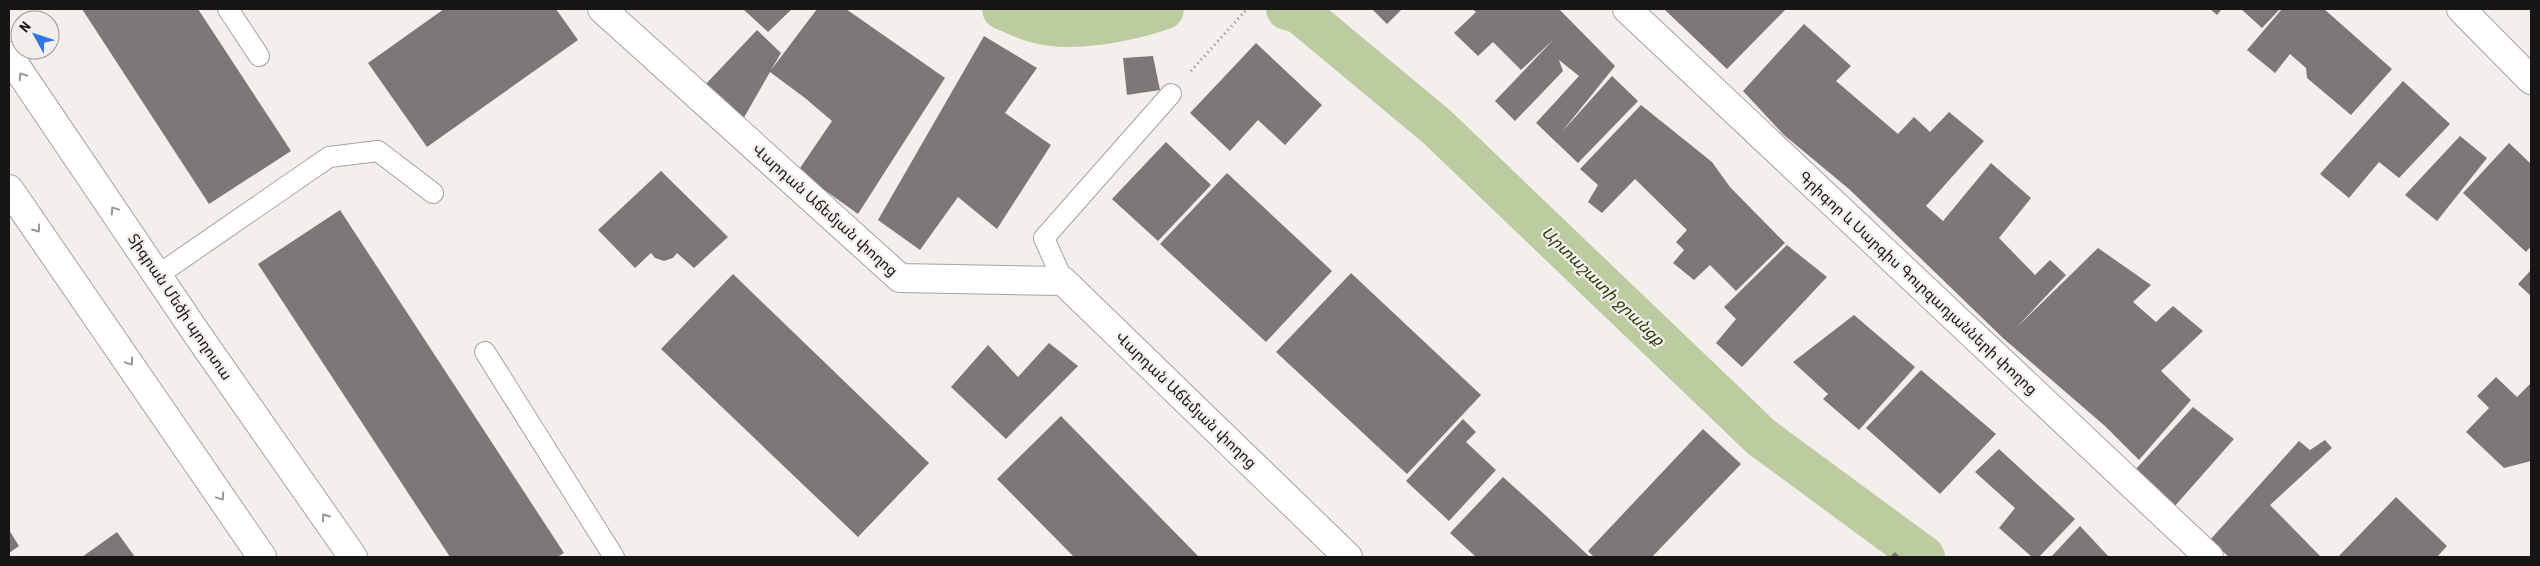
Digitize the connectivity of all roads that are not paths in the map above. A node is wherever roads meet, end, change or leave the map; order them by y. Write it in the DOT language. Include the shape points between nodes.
graph roads {
  1 [pos="228,9"];
  2 [pos="602,9"];
  3 [pos="1627,9"];
  4 [pos="2461,9"];
  5 [pos="9,56"];
  6 [pos="260,56"];
  7 [pos="2531,80"];
  8 [pos="1171,94"];
  9 [pos="9,189"];
  10 [pos="433,194"];
  11 [pos="158,275"];
  12 [pos="1063,281"];
  13 [pos="485,352"];
  14 [pos="253,554"];
  15 [pos="353,557"];
  16 [pos="614,557"];
  17 [pos="1348,557"];
  18 [pos="2208,557"];
  1 -- 6 [label="lane"];
  2 -- 12 [label="street, Վարդան Աճեմյան փողոց" via="900,278"];
  3 -- 18 [label="street, Գրիգոր և Սարգիս Գուրզադյանների փողոց"];
  4 -- 7 [label="street"];
  11 -- 5 [label="street, Տիգրան Մեծի պողոտա, one-way"];
  8 -- 12 [label="lane" via="1044,238"];
  9 -- 14 [label="street, one-way"];
  10 -- 11 [label="lane" via="378,151 329,157"];
  15 -- 11 [label="street, Տիգրան Մեծի պողոտա, one-way"];
  12 -- 17 [label="street, Վարդան Աճեմյան փողոց"];
  13 -- 16 [label="lane"];
}
